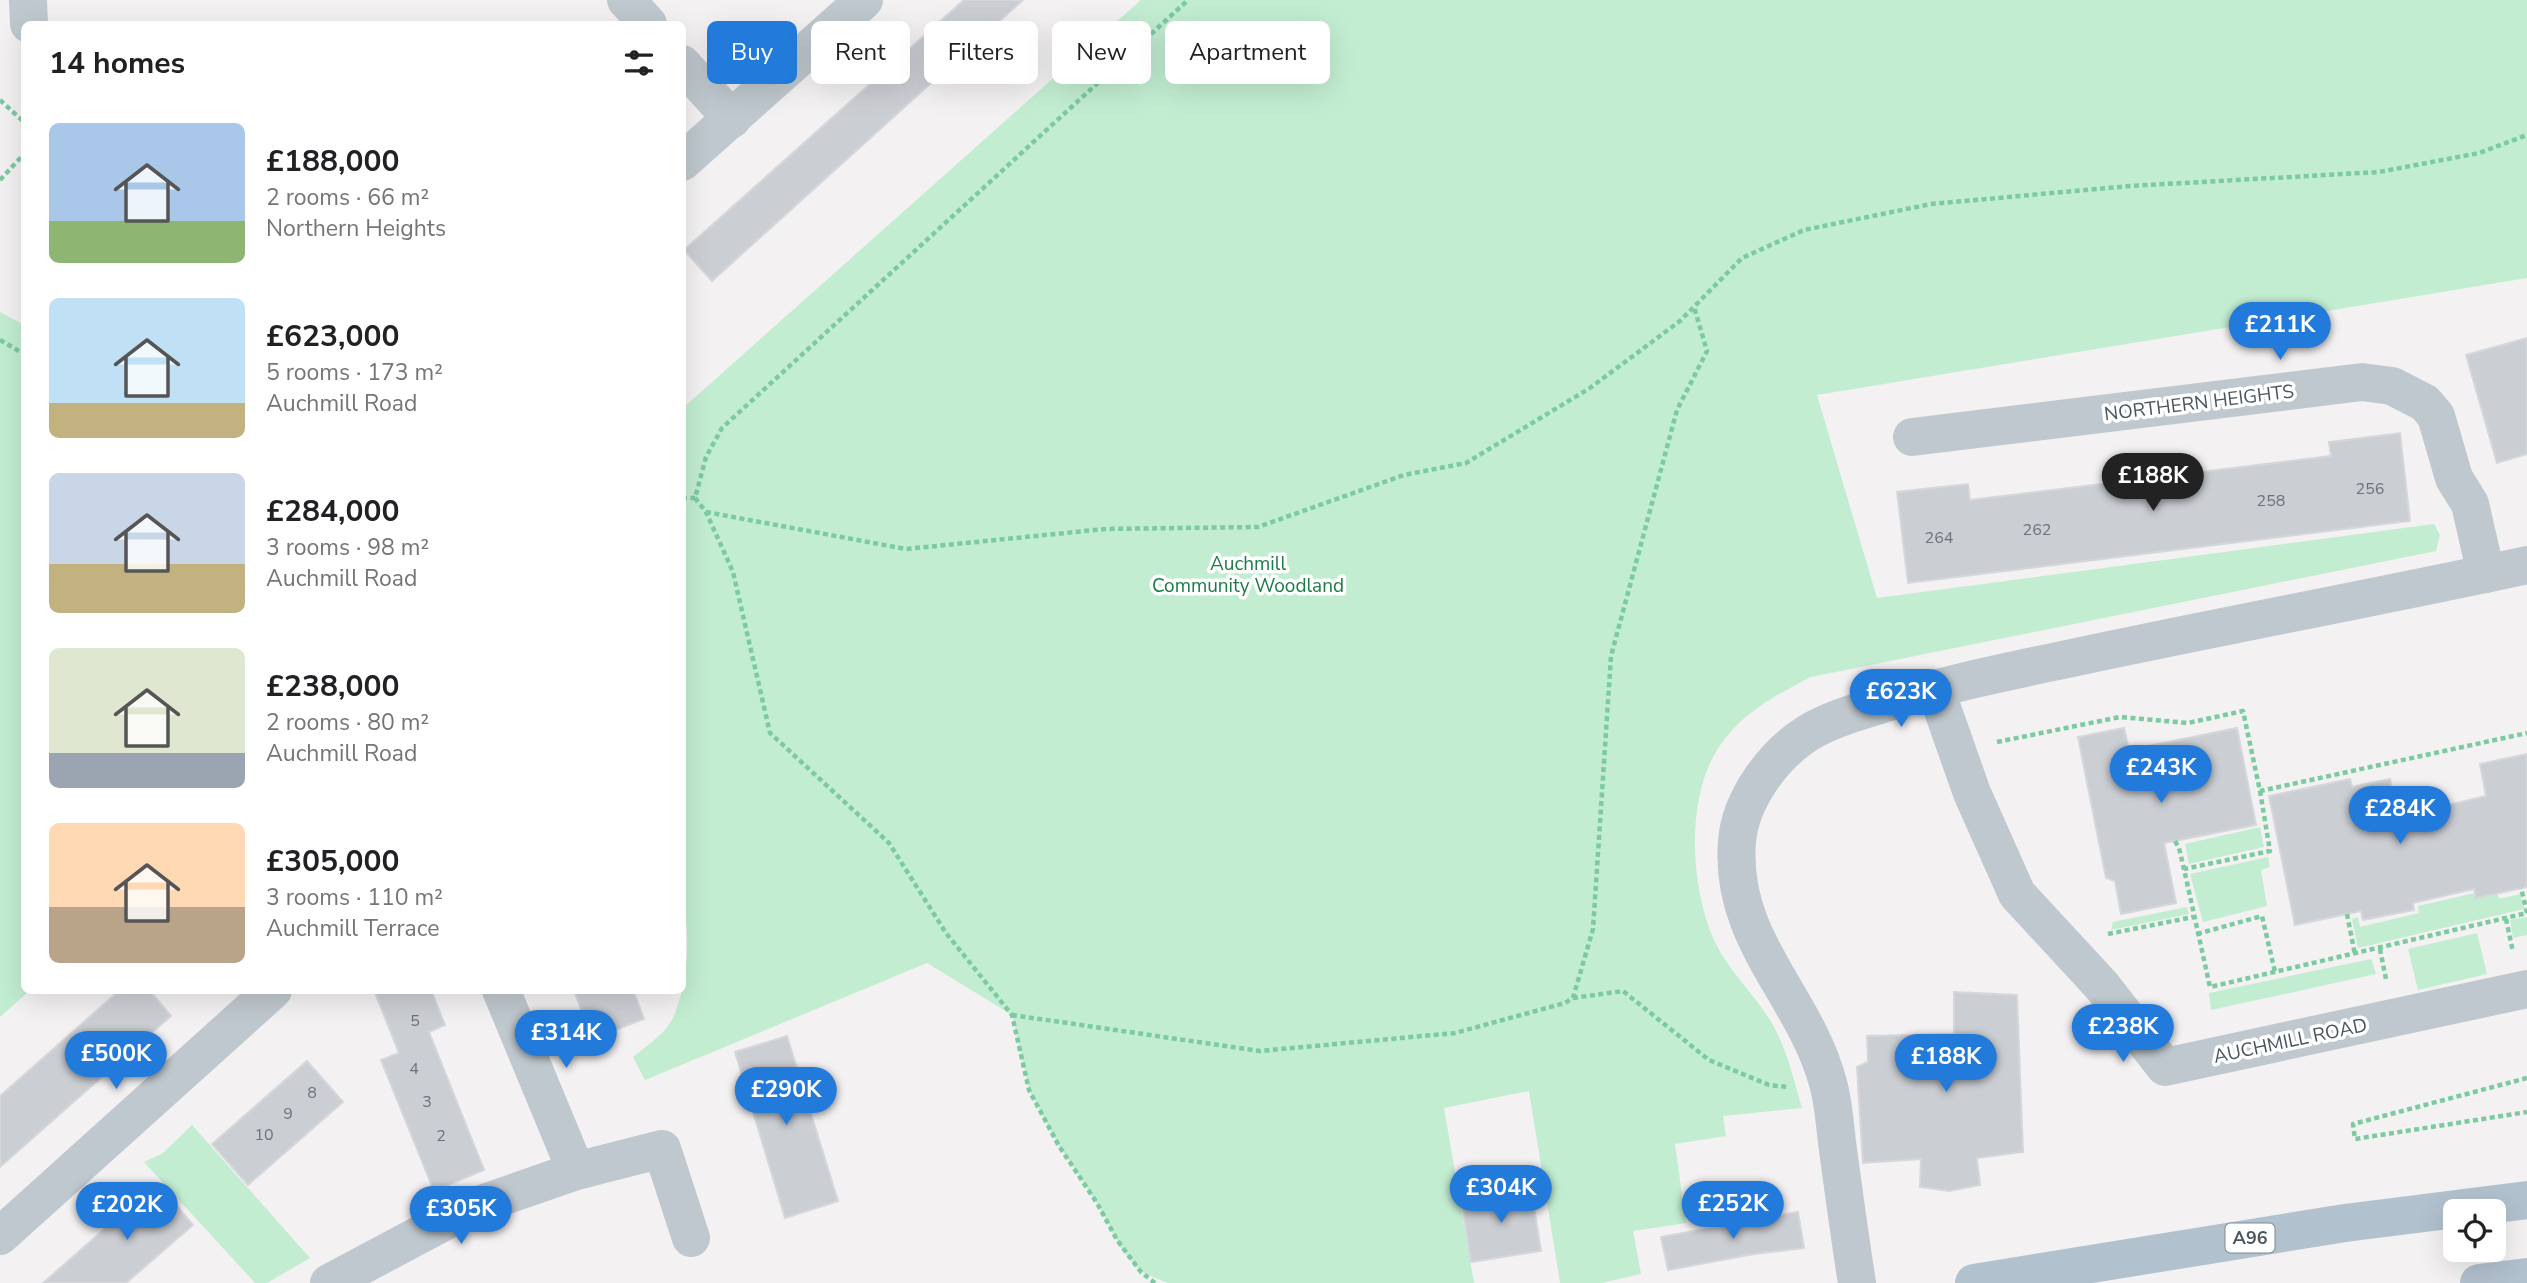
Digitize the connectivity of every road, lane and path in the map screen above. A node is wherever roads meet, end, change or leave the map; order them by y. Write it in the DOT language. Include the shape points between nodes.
graph roads {
  1 [pos="27,0"];
  2 [pos="626,0"];
  3 [pos="864,0"];
  4 [pos="1188,0"];
  5 [pos="29,21"];
  6 [pos="645,21"];
  7 [pos="686,68"];
  8 [pos="0,100"];
  9 [pos="21,119"];
  10 [pos="732,119"];
  11 [pos="2527,135"];
  12 [pos="21,158"];
  13 [pos="686,159"];
  14 [pos="0,180"];
  15 [pos="1693,307"];
  16 [pos="0,340"];
  17 [pos="21,352"];
  18 [pos="1912,437"];
  19 [pos="686,498"];
  20 [pos="695,498"];
  21 [pos="706,512"];
  22 [pos="2527,565"];
  23 [pos="2486,574"];
  24 [pos="1935,688"];
  25 [pos="2527,733"];
  26 [pos="1956,750"];
  27 [pos="2260,791"];
  28 [pos="2175,841"];
  29 [pos="2184,869"];
  30 [pos="2521,888"];
  31 [pos="2347,914"];
  32 [pos="2193,916"];
  33 [pos="2197,934"];
  34 [pos="2063,944"];
  35 [pos="2355,954"];
  36 [pos="2275,972"];
  37 [pos="2527,989"];
  38 [pos="268,994"];
  39 [pos="503,994"];
  40 [pos="1573,998"];
  41 [pos="1012,1015"];
  42 [pos="2527,1078"];
  43 [pos="1830,1094"];
  44 [pos="2527,1112"];
  45 [pos="576,1171"];
  46 [pos="2527,1200"];
  47 [pos="0,1236"];
  48 [pos="691,1238"];
  49 [pos="2527,1277"];
  50 [pos="329,1283"];
  51 [pos="1155,1283"];
  52 [pos="1857,1283"];
  53 [pos="1974,1283"];
  54 [pos="2479,1283"];
  1 -- 5 [label="street"];
  2 -- 6 [label="street"];
  3 -- 10 [label="street"];
  4 -- 20 [label="path" via="722,428 706,457"];
  7 -- 10 [label="street"];
  8 -- 9 [label="path"];
  10 -- 13 [label="street"];
  11 -- 15 [label="path" via="2479,153 2379,172 2130,186 1931,204 1804,230 1742,258"];
  12 -- 14 [label="path"];
  15 -- 21 [label="path" via="1590,388 1466,463 1404,475 1258,527 1105,529 906,549"];
  15 -- 40 [label="path" via="1707,351 1677,410 1611,656 1593,929"];
  16 -- 17 [label="path"];
  18 -- 23 [label="street, NORTHERN HEIGHTS" via="2362,382 2392,386 2425,402 2436,416 2454,478 2470,504"];
  19 -- 20 [label="path"];
  20 -- 21 [label="path"];
  21 -- 41 [label="path" via="733,572 769,733 889,844 946,933"];
  22 -- 23 [label="street"];
  23 -- 24 [label="street"];
  24 -- 26 [label="street, AUCHMILL ROAD"];
  24 -- 43 [label="street" via="1843,716 1807,733 1779,758 1750,795 1737,840 1737,880 1745,917 1815,1047"];
  25 -- 27 [label="path"];
  26 -- 27 [label="path" via="2120,717 2188,723 2242,711"];
  26 -- 34 [label="street, AUCHMILL ROAD" via="2017,894"];
  27 -- 29 [label="path" via="2270,851"];
  28 -- 29 [label="path"];
  29 -- 32 [label="path"];
  30 -- 35 [label="path" via="2527,913"];
  31 -- 35 [label="path"];
  32 -- 33 [label="path"];
  32 -- 34 [label="path"];
  33 -- 36 [label="path" via="2210,987"];
  33 -- 36 [label="path" via="2262,915"];
  34 -- 37 [label="street, AUCHMILL ROAD" via="2165,1067"];
  35 -- 36 [label="path"];
  38 -- 47 [label="street"];
  39 -- 45 [label="street"];
  40 -- 41 [label="path" via="1455,1033 1260,1051"];
  40 -- 43 [label="path" via="1623,991 1709,1060 1769,1085"];
  41 -- 51 [label="path" via="1029,1090 1117,1240"];
  42 -- 44 [label="path" via="2353,1124 2355,1139"];
  43 -- 52 [label="street"];
  45 -- 48 [label="street" via="662,1149"];
  45 -- 50 [label="street" via="470,1208"];
  46 -- 53 [label="main road, A96" via="2345,1223"];
  49 -- 54 [label="main road"];
}
